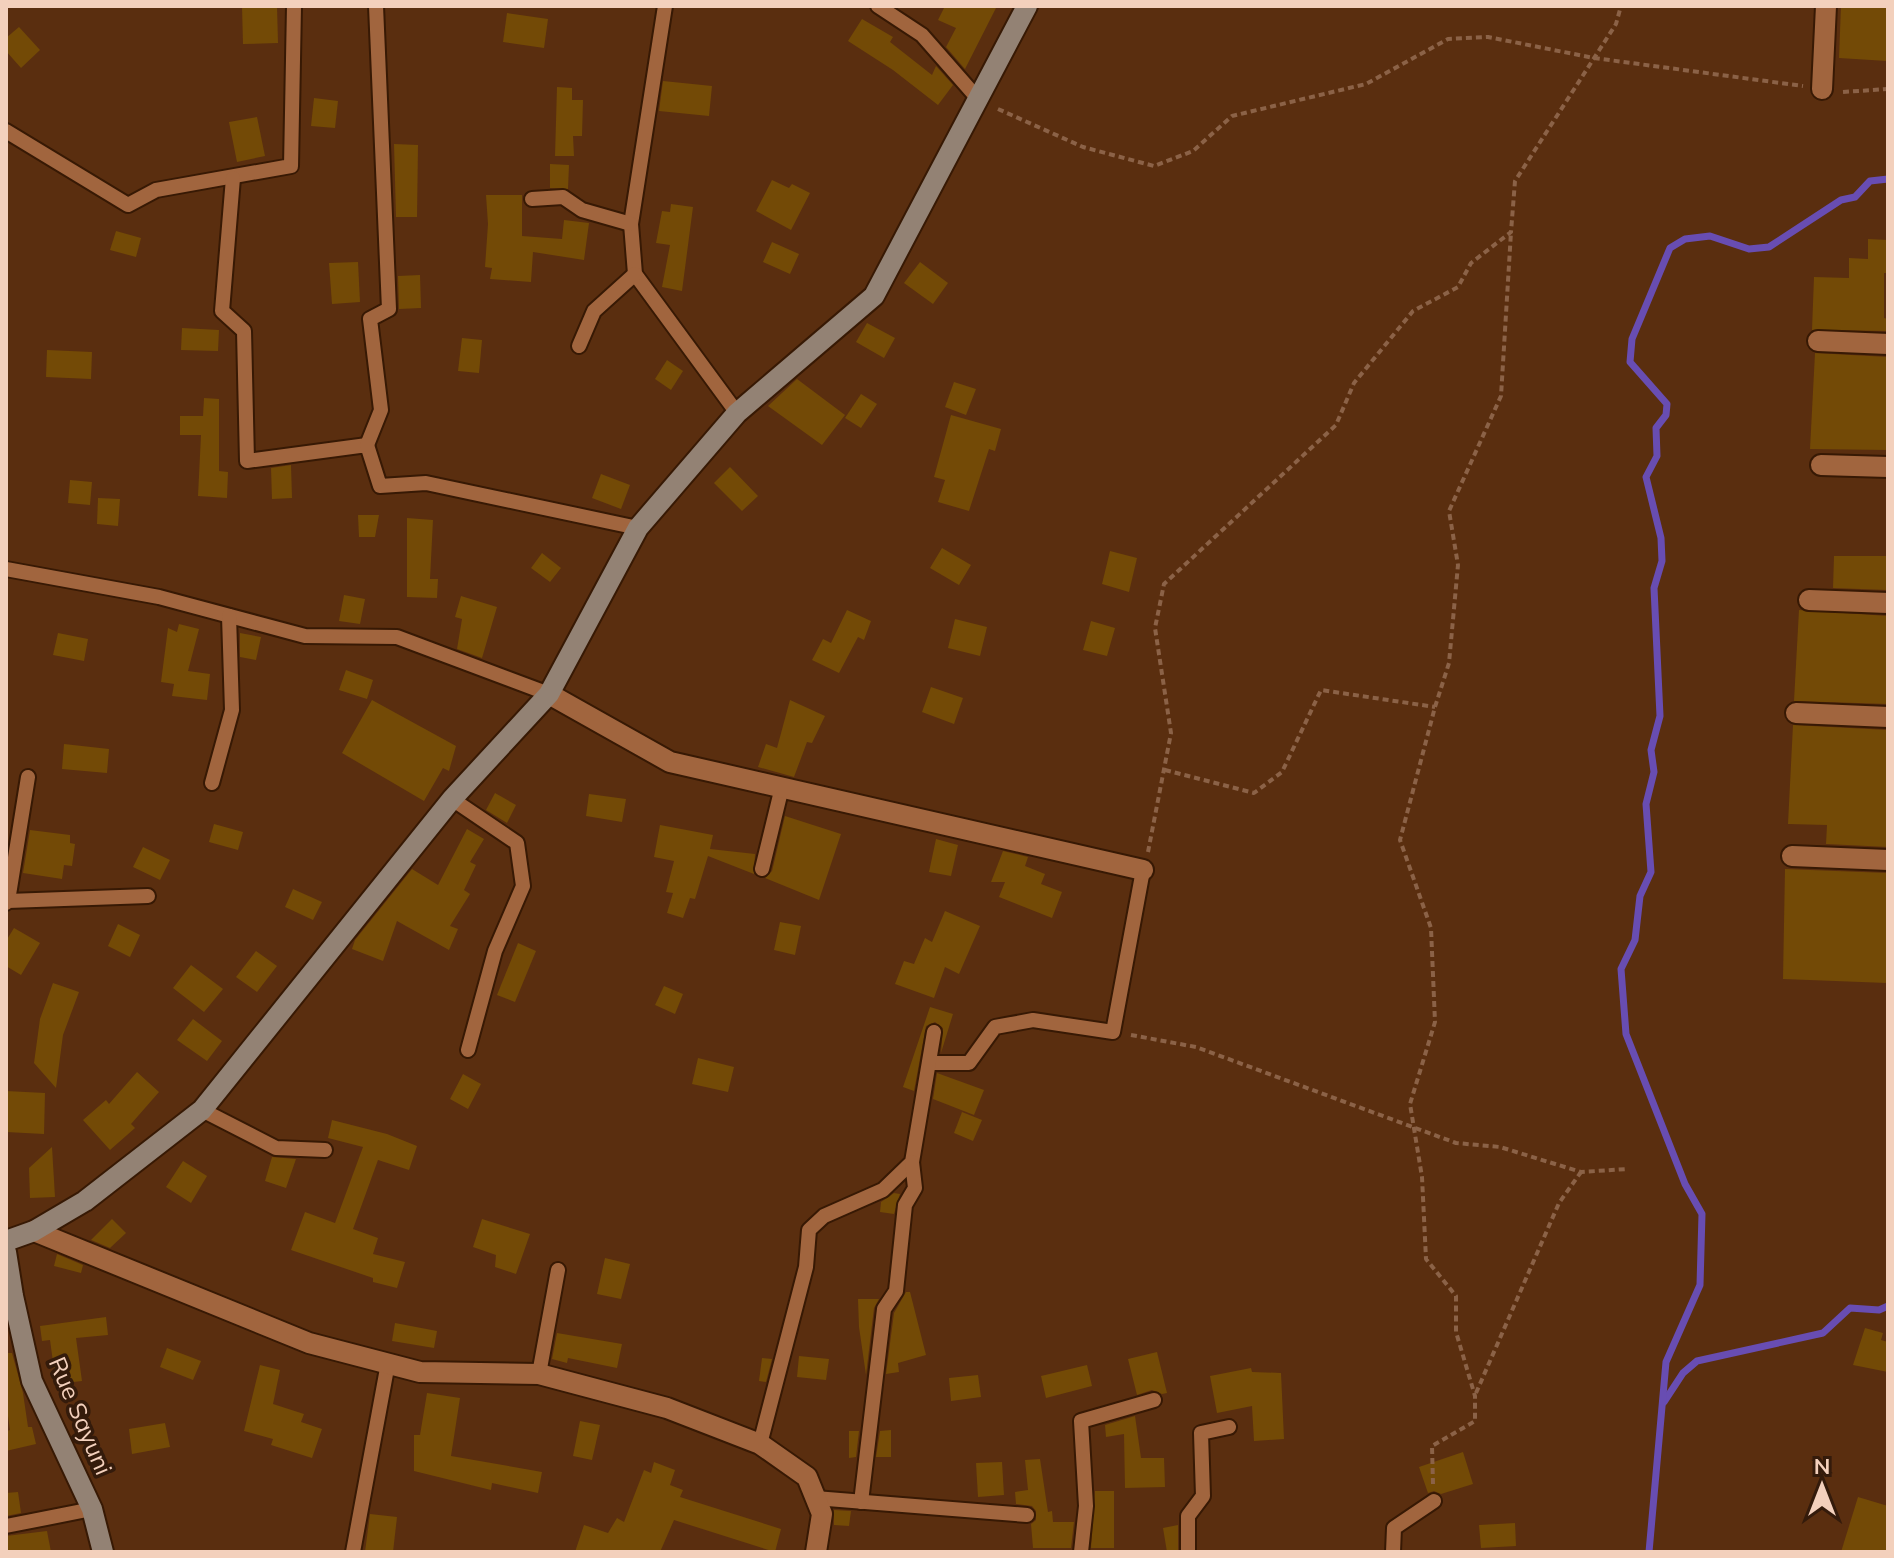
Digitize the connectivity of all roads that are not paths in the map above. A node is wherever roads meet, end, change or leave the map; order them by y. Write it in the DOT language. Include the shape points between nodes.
graph roads {
  1 [pos="294,6"];
  2 [pos="376,6"];
  3 [pos="665,6"];
  4 [pos="878,6"];
  5 [pos="1027,6"];
  6 [pos="1826,6"];
  7 [pos="1822,89"];
  8 [pos="979,100"];
  9 [pos="7,135"];
  10 [pos="233,178"];
  11 [pos="532,199"];
  12 [pos="631,224"];
  13 [pos="635,274"];
  14 [pos="1818,341"];
  15 [pos="1888,344"];
  16 [pos="579,346"];
  17 [pos="737,413"];
  18 [pos="367,445"];
  19 [pos="1821,465"];
  20 [pos="1888,467"];
  21 [pos="638,528"];
  22 [pos="6,569"];
  23 [pos="1809,600"];
  24 [pos="1888,603"];
  25 [pos="229,616"];
  26 [pos="549,694"];
  27 [pos="1796,713"];
  28 [pos="1888,717"];
  29 [pos="28,777"];
  30 [pos="212,783"];
  31 [pos="782,787"];
  32 [pos="452,799"];
  33 [pos="1792,856"];
  34 [pos="1888,860"];
  35 [pos="762,869"];
  36 [pos="1143,870"];
  37 [pos="148,896"];
  38 [pos="7,902"];
  39 [pos="934,1032"];
  40 [pos="468,1050"];
  41 [pos="929,1063"];
  42 [pos="202,1110"];
  43 [pos="325,1150"];
  44 [pos="912,1162"];
  45 [pos="34,1231"];
  46 [pos="6,1241"];
  47 [pos="6,1252"];
  48 [pos="558,1270"];
  49 [pos="388,1363"];
  50 [pos="539,1374"];
  51 [pos="1154,1400"];
  52 [pos="1229,1427"];
  53 [pos="760,1444"];
  54 [pos="815,1498"];
  55 [pos="1434,1501"];
  56 [pos="861,1502"];
  57 [pos="92,1509"];
  58 [pos="1027,1515"];
  59 [pos="6,1526"];
  60 [pos="103,1552"];
  61 [pos="353,1552"];
  62 [pos="816,1552"];
  63 [pos="1081,1552"];
  64 [pos="1188,1552"];
  65 [pos="1393,1552"];
  1 -- 10 [label="lane" via="291,166"];
  2 -- 18 [label="lane" via="389,309 370,319 381,410"];
  3 -- 12 [label="lane"];
  4 -- 8 [label="lane" via="922,35"];
  5 -- 8 [label="street"];
  6 -- 7 [label="street"];
  8 -- 17 [label="street" via="874,296"];
  9 -- 10 [label="lane" via="128,205 156,190"];
  10 -- 18 [label="lane" via="222,311 244,331 247,461"];
  11 -- 12 [label="lane" via="563,197 582,210"];
  12 -- 13 [label="lane"];
  13 -- 16 [label="lane" via="594,311"];
  13 -- 17 [label="lane"];
  14 -- 15 [label="street"];
  17 -- 21 [label="street"];
  18 -- 21 [label="lane" via="380,486 426,483"];
  19 -- 20 [label="street"];
  21 -- 26 [label="street"];
  22 -- 25 [label="lane" via="159,597"];
  23 -- 24 [label="street"];
  25 -- 26 [label="lane" via="305,636 397,637"];
  25 -- 30 [label="lane" via="232,710"];
  26 -- 31 [label="street" via="670,762"];
  26 -- 32 [label="street"];
  27 -- 28 [label="street"];
  29 -- 38 [label="lane"];
  31 -- 35 [label="lane"];
  31 -- 36 [label="street"];
  32 -- 40 [label="lane" via="517,843 523,886 495,951"];
  32 -- 42 [label="street"];
  33 -- 34 [label="street"];
  36 -- 41 [label="lane" via="1113,1032 1033,1020 1007,1024 995,1027 969,1063"];
  37 -- 38 [label="lane"];
  39 -- 41 [label="lane"];
  41 -- 44 [label="lane"];
  42 -- 43 [label="lane" via="276,1148"];
  42 -- 45 [label="street" via="85,1201"];
  44 -- 53 [label="lane" via="883,1190 824,1216 809,1230 806,1267"];
  44 -- 56 [label="lane" via="915,1188 905,1205 896,1291 884,1309"];
  45 -- 46 [label="street"];
  45 -- 49 [label="street" via="309,1343"];
  47 -- 57 [label="street, Rue Sayuni" via="32,1381"];
  48 -- 50 [label="lane"];
  49 -- 50 [label="street" via="420,1372"];
  49 -- 61 [label="lane"];
  50 -- 53 [label="street" via="667,1408"];
  51 -- 63 [label="lane" via="1081,1421 1086,1506"];
  52 -- 64 [label="lane" via="1201,1433 1203,1496 1188,1516"];
  53 -- 54 [label="street" via="807,1477"];
  54 -- 56 [label="lane"];
  54 -- 62 [label="street" via="822,1514"];
  55 -- 65 [label="lane" via="1394,1528"];
  56 -- 58 [label="lane"];
  57 -- 59 [label="lane"];
  57 -- 60 [label="street, Rue Sayuni"];
}
